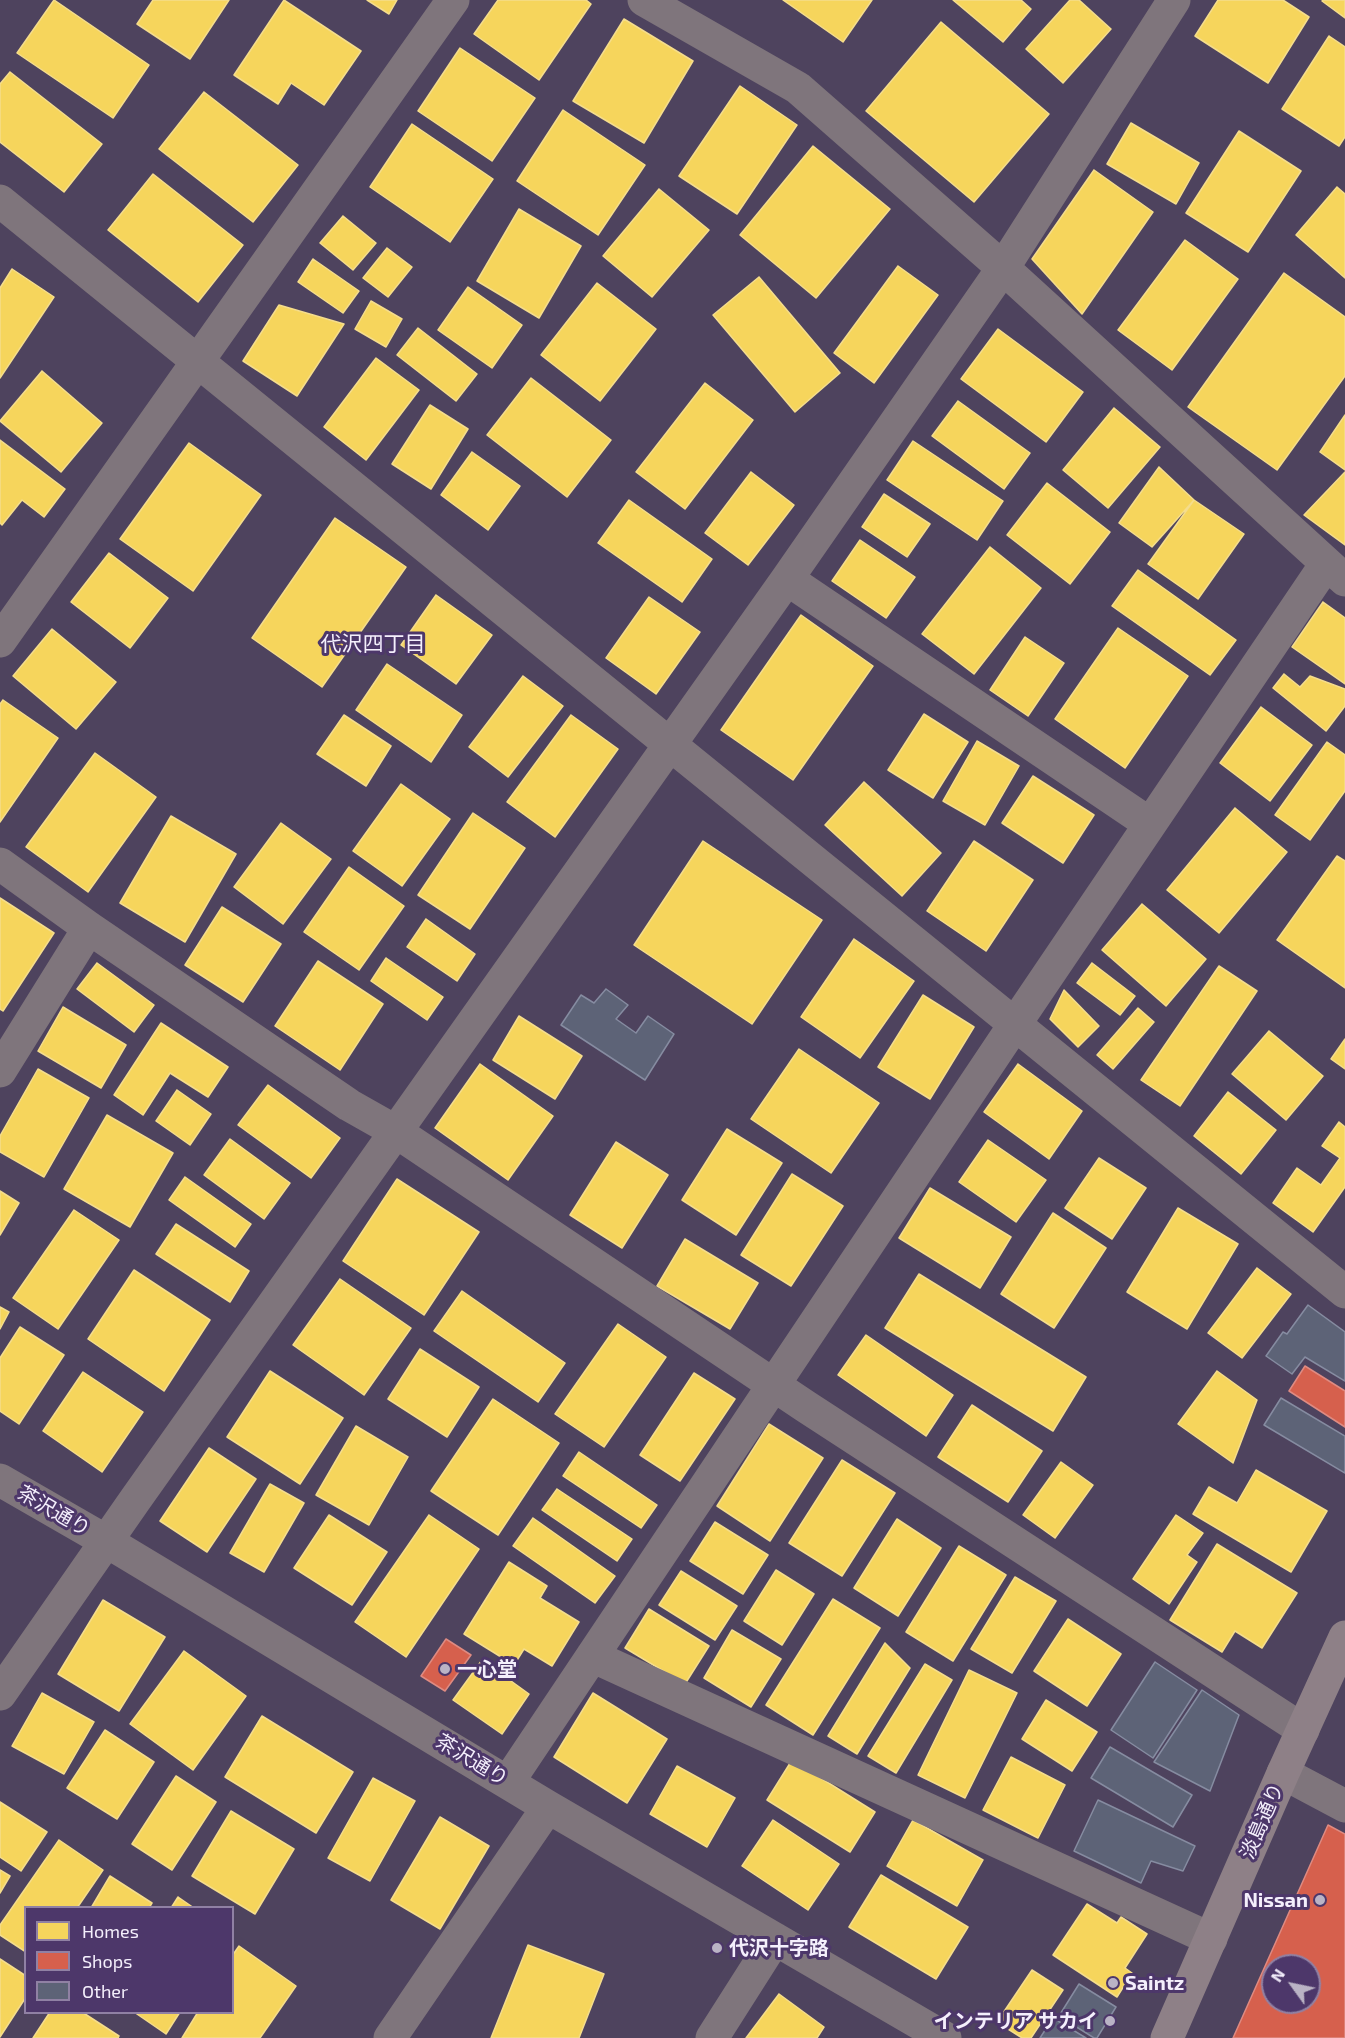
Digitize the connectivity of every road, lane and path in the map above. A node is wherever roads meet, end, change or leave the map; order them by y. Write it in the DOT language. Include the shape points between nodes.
graph roads {
  1 [pos="453,0"];
  2 [pos="644,0"];
  3 [pos="1174,0"];
  4 [pos="0,201"];
  5 [pos="1003,268"];
  6 [pos="198,361"];
  7 [pos="1336,572"];
  8 [pos="787,579"];
  9 [pos="0,641"];
  10 [pos="670,744"];
  11 [pos="1150,824"];
  12 [pos="0,864"];
  13 [pos="89,928"];
  14 [pos="1015,1024"];
  15 [pos="0,1071"];
  16 [pos="395,1131"];
  17 [pos="1345,1292"];
  18 [pos="773,1384"];
  19 [pos="0,1480"];
  20 [pos="106,1541"];
  21 [pos="1345,1637"];
  22 [pos="592,1656"];
  23 [pos="0,1694"];
  24 [pos="1303,1730"];
  25 [pos="1283,1773"];
  26 [pos="508,1782"];
  27 [pos="1345,1806"];
  28 [pos="548,1807"];
  29 [pos="776,1939"];
  30 [pos="1211,1939"];
  31 [pos="390,2038"];
  32 [pos="712,2038"];
  33 [pos="945,2038"];
  34 [pos="1167,2038"];
  1 -- 6 [label="street"];
  2 -- 5 [label="street" via="798,88"];
  3 -- 5 [label="street"];
  4 -- 6 [label="street"];
  5 -- 7 [label="street"];
  5 -- 8 [label="street"];
  6 -- 9 [label="street"];
  6 -- 10 [label="street"];
  7 -- 11 [label="street"];
  8 -- 10 [label="street"];
  8 -- 11 [label="street"];
  10 -- 14 [label="street"];
  10 -- 16 [label="street"];
  11 -- 14 [label="street"];
  12 -- 13 [label="street"];
  13 -- 15 [label="street"];
  13 -- 16 [label="street" via="349,1105"];
  14 -- 17 [label="street"];
  14 -- 18 [label="street"];
  16 -- 18 [label="street"];
  16 -- 20 [label="street"];
  18 -- 22 [label="street"];
  18 -- 24 [label="street"];
  19 -- 20 [label="street, 茶沢通り"];
  20 -- 23 [label="street"];
  20 -- 26 [label="street, 茶沢通り"];
  21 -- 24 [label="main road, 淡島通り"];
  22 -- 26 [label="street"];
  22 -- 30 [label="street"];
  24 -- 25 [label="main road, 淡島通り"];
  25 -- 27 [label="street"];
  25 -- 30 [label="main road, 淡島通り"];
  26 -- 28 [label="street, 茶沢通り"];
  28 -- 29 [label="street, 茶沢通り"];
  28 -- 31 [label="street"];
  29 -- 32 [label="street"];
  29 -- 33 [label="street, 茶沢通り"];
  30 -- 34 [label="main road, 淡島通り"];
}
